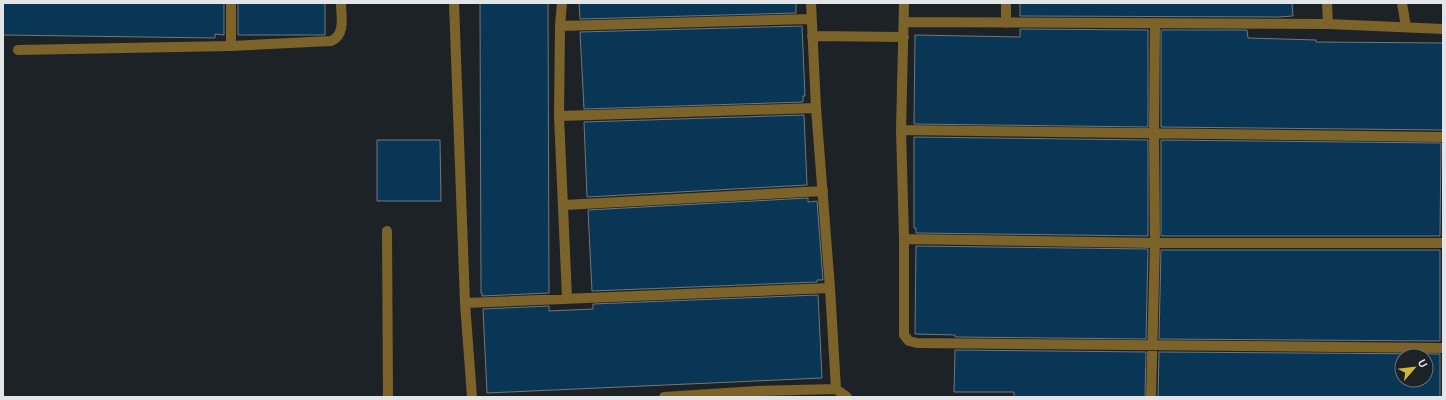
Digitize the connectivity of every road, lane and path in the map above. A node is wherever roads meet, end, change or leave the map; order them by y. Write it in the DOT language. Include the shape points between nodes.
graph roads {
  1 [pos="231,3"];
  2 [pos="341,3"];
  3 [pos="454,3"];
  4 [pos="562,3"];
  5 [pos="811,3"];
  6 [pos="904,3"];
  7 [pos="1006,3"];
  8 [pos="1327,3"];
  9 [pos="1402,3"];
  10 [pos="811,20"];
  11 [pos="904,22"];
  12 [pos="1006,23"];
  13 [pos="1155,23"];
  14 [pos="1328,24"];
  15 [pos="560,26"];
  16 [pos="1406,27"];
  17 [pos="1443,29"];
  18 [pos="812,36"];
  19 [pos="904,37"];
  20 [pos="231,46"];
  21 [pos="18,50"];
  22 [pos="816,108"];
  23 [pos="559,116"];
  24 [pos="901,130"];
  25 [pos="1154,133"];
  26 [pos="1443,138"];
  27 [pos="823,191"];
  28 [pos="564,205"];
  29 [pos="387,231"];
  30 [pos="904,239"];
  31 [pos="1155,243"];
  32 [pos="1443,243"];
  33 [pos="830,288"];
  34 [pos="567,298"];
  35 [pos="465,303"];
  36 [pos="1152,346"];
  37 [pos="1443,348"];
  38 [pos="836,388"];
  39 [pos="758,394"];
  40 [pos="388,397"];
  41 [pos="472,397"];
  42 [pos="664,397"];
  43 [pos="672,397"];
  44 [pos="847,397"];
  45 [pos="1151,397"];
  1 -- 20 [label="street"];
  2 -- 20 [label="street" via="341,31 339,36 331,41"];
  3 -- 35 [label="street"];
  4 -- 15 [label="street"];
  5 -- 10 [label="street"];
  6 -- 11 [label="street"];
  7 -- 12 [label="street"];
  8 -- 14 [label="street"];
  9 -- 16 [label="street"];
  10 -- 15 [label="street"];
  10 -- 18 [label="street"];
  11 -- 12 [label="street"];
  11 -- 19 [label="street"];
  12 -- 13 [label="street"];
  13 -- 14 [label="street"];
  13 -- 25 [label="street"];
  14 -- 16 [label="street"];
  15 -- 23 [label="street"];
  16 -- 17 [label="street"];
  18 -- 19 [label="street"];
  18 -- 22 [label="street"];
  19 -- 24 [label="street"];
  20 -- 21 [label="street"];
  22 -- 23 [label="street"];
  22 -- 27 [label="street"];
  23 -- 28 [label="street"];
  24 -- 25 [label="street"];
  24 -- 30 [label="street"];
  25 -- 26 [label="street"];
  25 -- 31 [label="street"];
  27 -- 28 [label="street"];
  27 -- 33 [label="street"];
  28 -- 34 [label="street"];
  29 -- 40 [label="street"];
  30 -- 31 [label="street"];
  30 -- 36 [label="street" via="904,335 909,341"];
  31 -- 32 [label="street"];
  31 -- 36 [label="street"];
  33 -- 34 [label="street"];
  33 -- 38 [label="street"];
  34 -- 35 [label="street"];
  35 -- 41 [label="street"];
  36 -- 37 [label="street"];
  36 -- 45 [label="street"];
  38 -- 39 [label="street"];
  38 -- 44 [label="street"];
  39 -- 43 [label="street"];
  42 -- 43 [label="street"];
}
